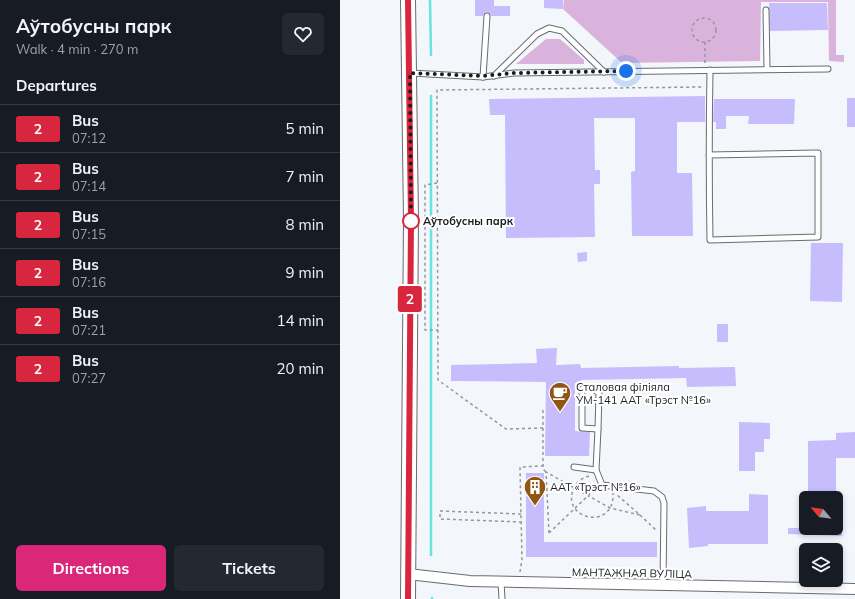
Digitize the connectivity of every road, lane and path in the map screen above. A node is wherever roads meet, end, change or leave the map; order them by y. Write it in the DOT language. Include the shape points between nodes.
graph roads {
  1 [pos="408,0"];
  2 [pos="766,10"];
  3 [pos="487,16"];
  4 [pos="705,42"];
  5 [pos="767,69"];
  6 [pos="828,69"];
  7 [pos="708,70"];
  8 [pos="604,72"];
  9 [pos="410,73"];
  10 [pos="483,76"];
  11 [pos="494,76"];
  12 [pos="710,87"];
  13 [pos="709,155"];
  14 [pos="437,183"];
  15 [pos="438,330"];
  16 [pos="543,410"];
  17 [pos="543,428"];
  18 [pos="598,429"];
  19 [pos="543,466"];
  20 [pos="574,467"];
  21 [pos="596,470"];
  22 [pos="546,472"];
  23 [pos="595,476"];
  24 [pos="594,490"];
  25 [pos="588,496"];
  26 [pos="575,508"];
  27 [pos="610,508"];
  28 [pos="521,514"];
  29 [pos="640,515"];
  30 [pos="521,522"];
  31 [pos="663,538"];
  32 [pos="408,574"];
  33 [pos="501,582"];
  34 [pos="518,583"];
  35 [pos="663,586"];
  36 [pos="855,589"];
  37 [pos="408,599"];
  38 [pos="502,599"];
  1 -- 9 [label="main road"];
  2 -- 5 [label="lane"];
  3 -- 10 [label="lane"];
  4 -- 4 [label="path" via="712,39 716,33 713,22 706,18 695,22 692,30 698,40"];
  4 -- 7 [label="path"];
  5 -- 6 [label="lane"];
  5 -- 7 [label="lane"];
  7 -- 8 [label="lane"];
  7 -- 12 [label="lane"];
  8 -- 11 [label="lane" via="514,73"];
  8 -- 11 [label="lane" via="562,31 549,28 538,34"];
  9 -- 10 [label="lane"];
  9 -- 32 [label="main road"];
  10 -- 11 [label="lane"];
  12 -- 13 [label="lane"];
  12 -- 14 [label="path" via="437,90"];
  13 -- 13 [label="lane" via="710,240 818,237 818,153"];
  14 -- 15 [label="path"];
  14 -- 15 [label="path" via="425,185 425,330"];
  15 -- 17 [label="path" via="438,380 506,429"];
  16 -- 17 [label="path"];
  17 -- 19 [label="path"];
  18 -- 18 [label="lane" via="599,393 592,388 582,389 582,428"];
  18 -- 21 [label="lane"];
  19 -- 22 [label="path"];
  19 -- 28 [label="path" via="520,467"];
  20 -- 21 [label="lane"];
  21 -- 31 [label="lane" via="602,485 654,491 662,496"];
  22 -- 25 [label="path"];
  22 -- 26 [label="path" via="549,533"];
  23 -- 26 [label="path" via="581,479 576,484 572,498"];
  24 -- 25 [label="path"];
  25 -- 26 [label="path"];
  25 -- 27 [label="path"];
  26 -- 27 [label="path" via="590,517 603,515"];
  27 -- 29 [label="path"];
  27 -- 29 [label="path" via="612,491"];
  28 -- 30 [label="path"];
  28 -- 30 [label="path" via="440,511 440,519"];
  29 -- 31 [label="path"];
  30 -- 34 [label="path" via="522,559"];
  31 -- 35 [label="lane"];
  32 -- 33 [label="street, МАНТАЖНАЯ ВУЛІЦА"];
  32 -- 37 [label="main road"];
  33 -- 34 [label="street, МАНТАЖНАЯ ВУЛІЦА"];
  33 -- 38 [label="lane"];
  34 -- 35 [label="street, МАНТАЖНАЯ ВУЛІЦА"];
  35 -- 36 [label="street, МАНТАЖНАЯ ВУЛІЦА"];
}
